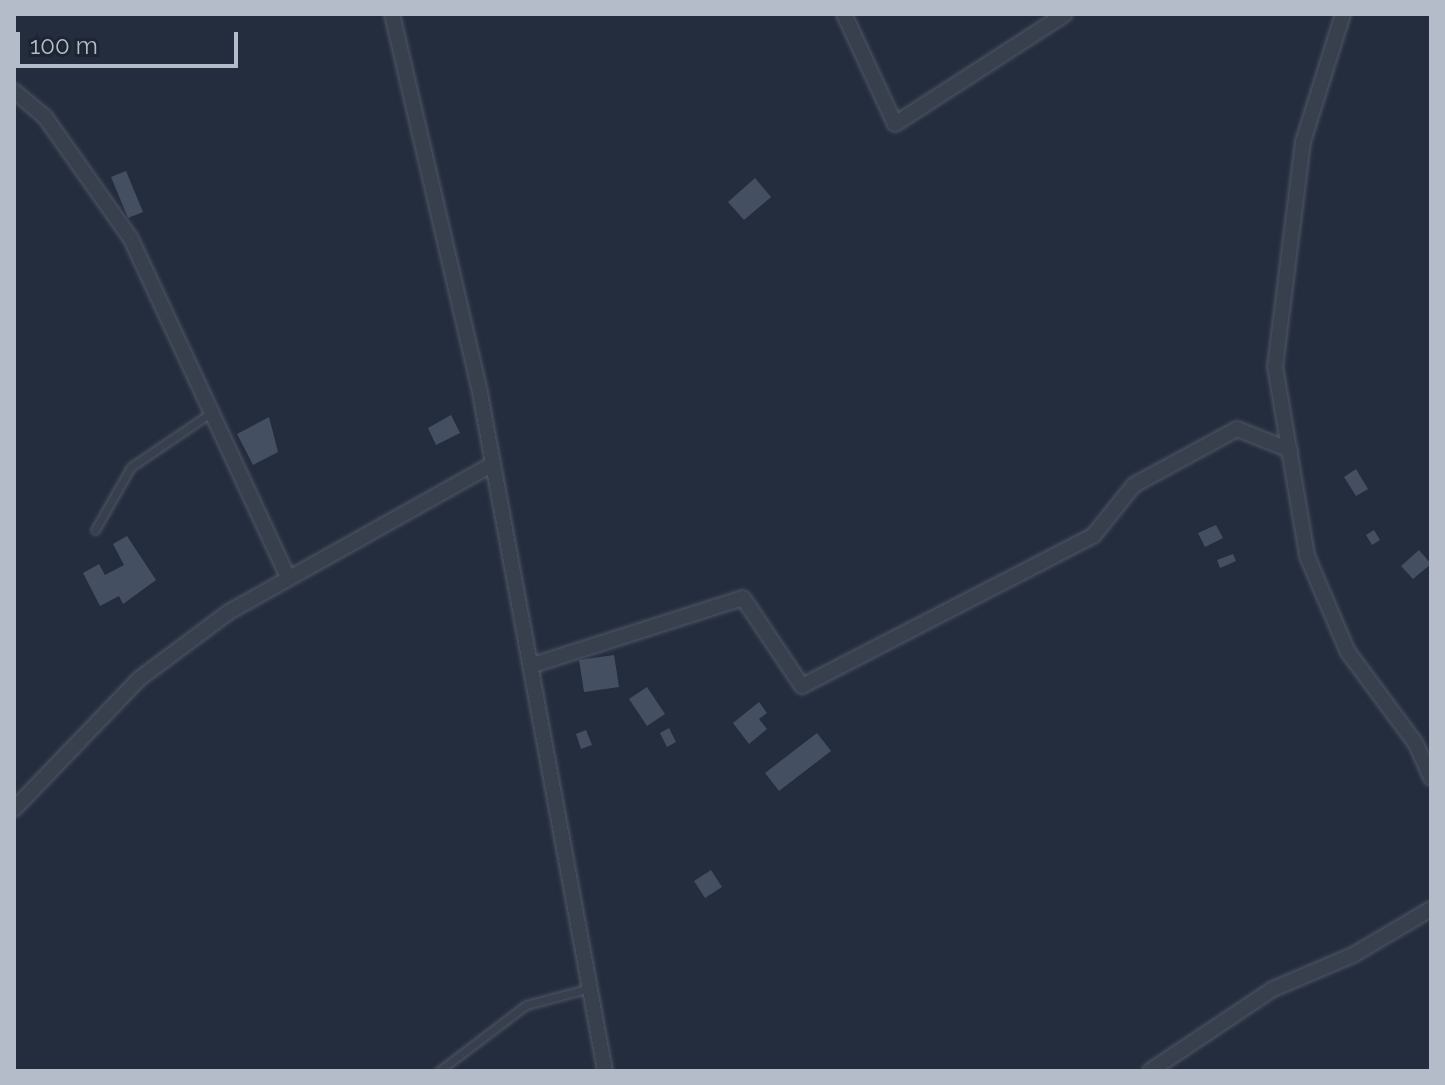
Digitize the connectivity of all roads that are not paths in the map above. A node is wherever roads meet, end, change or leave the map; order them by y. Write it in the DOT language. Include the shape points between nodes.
graph roads {
  1 [pos="392,14"];
  2 [pos="844,14"];
  3 [pos="1065,14"];
  4 [pos="1343,14"];
  5 [pos="14,91"];
  6 [pos="209,414"];
  7 [pos="1290,450"];
  8 [pos="493,464"];
  9 [pos="95,530"];
  10 [pos="288,578"];
  11 [pos="533,665"];
  12 [pos="1431,778"];
  13 [pos="14,809"];
  14 [pos="1431,909"];
  15 [pos="590,988"];
  16 [pos="439,1071"];
  17 [pos="605,1071"];
  18 [pos="1150,1071"];
  1 -- 8 [label="street"];
  2 -- 3 [label="street" via="895,124"];
  4 -- 7 [label="street" via="1303,142 1275,366"];
  5 -- 6 [label="street" via="45,117 131,239"];
  6 -- 9 [label="lane" via="131,467"];
  6 -- 10 [label="street"];
  7 -- 11 [label="street" via="1237,429 1134,485 1093,536 802,686 743,598"];
  7 -- 12 [label="street" via="1307,556 1348,652 1416,744"];
  8 -- 10 [label="street"];
  8 -- 11 [label="street"];
  10 -- 13 [label="street" via="229,612 139,679"];
  11 -- 15 [label="street"];
  14 -- 18 [label="street" via="1353,955 1273,989"];
  15 -- 16 [label="lane" via="526,1005"];
  15 -- 17 [label="street"];
}
